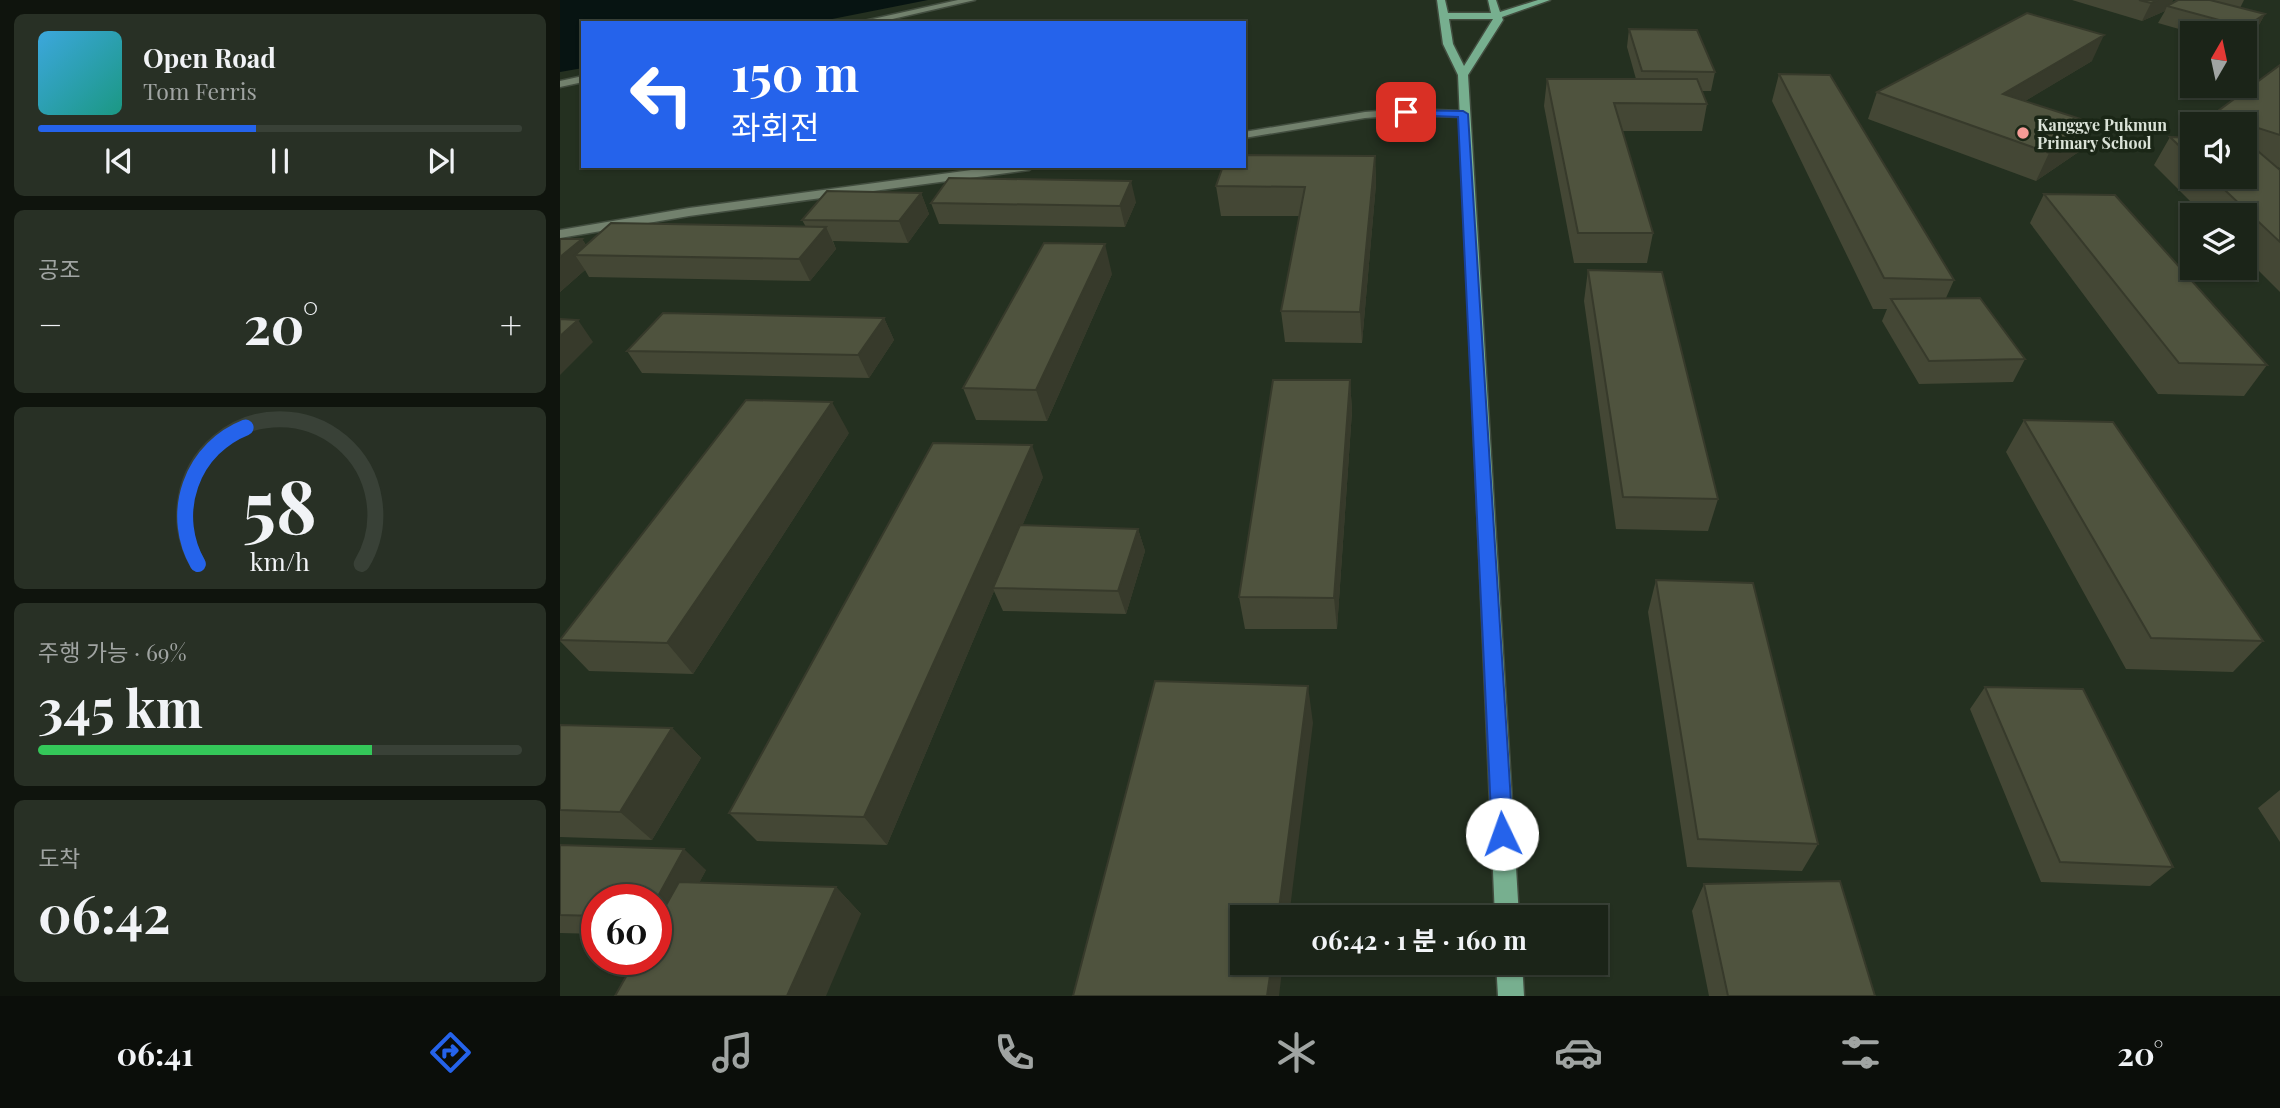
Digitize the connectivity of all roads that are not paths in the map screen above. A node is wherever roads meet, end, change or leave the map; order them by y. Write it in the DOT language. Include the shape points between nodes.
graph roads {
  1 [pos="971,0"];
  2 [pos="1492,0"];
  3 [pos="1546,0"];
  4 [pos="1445,1"];
  5 [pos="1444,16"];
  6 [pos="1497,17"];
  7 [pos="870,21"];
  8 [pos="1463,75"];
  9 [pos="581,79"];
  10 [pos="560,84"];
  11 [pos="1463,114"];
  12 [pos="1246,135"];
  13 [pos="1014,168"];
  14 [pos="560,234"];
  15 [pos="1506,905"];
  16 [pos="1510,975"];
  17 [pos="1511,996"];
  1 -- 7 [label="street"];
  2 -- 6 [label="main road"];
  3 -- 6 [label="main road"];
  4 -- 5 [label="main road"];
  5 -- 6 [label="main road"];
  5 -- 8 [label="main road" via="1448,44"];
  6 -- 8 [label="main road"];
  8 -- 11 [label="main road"];
  9 -- 10 [label="street"];
  11 -- 12 [label="street" via="1365,115"];
  11 -- 15 [label="main road"];
  13 -- 14 [label="street"];
  16 -- 17 [label="main road"];
}
